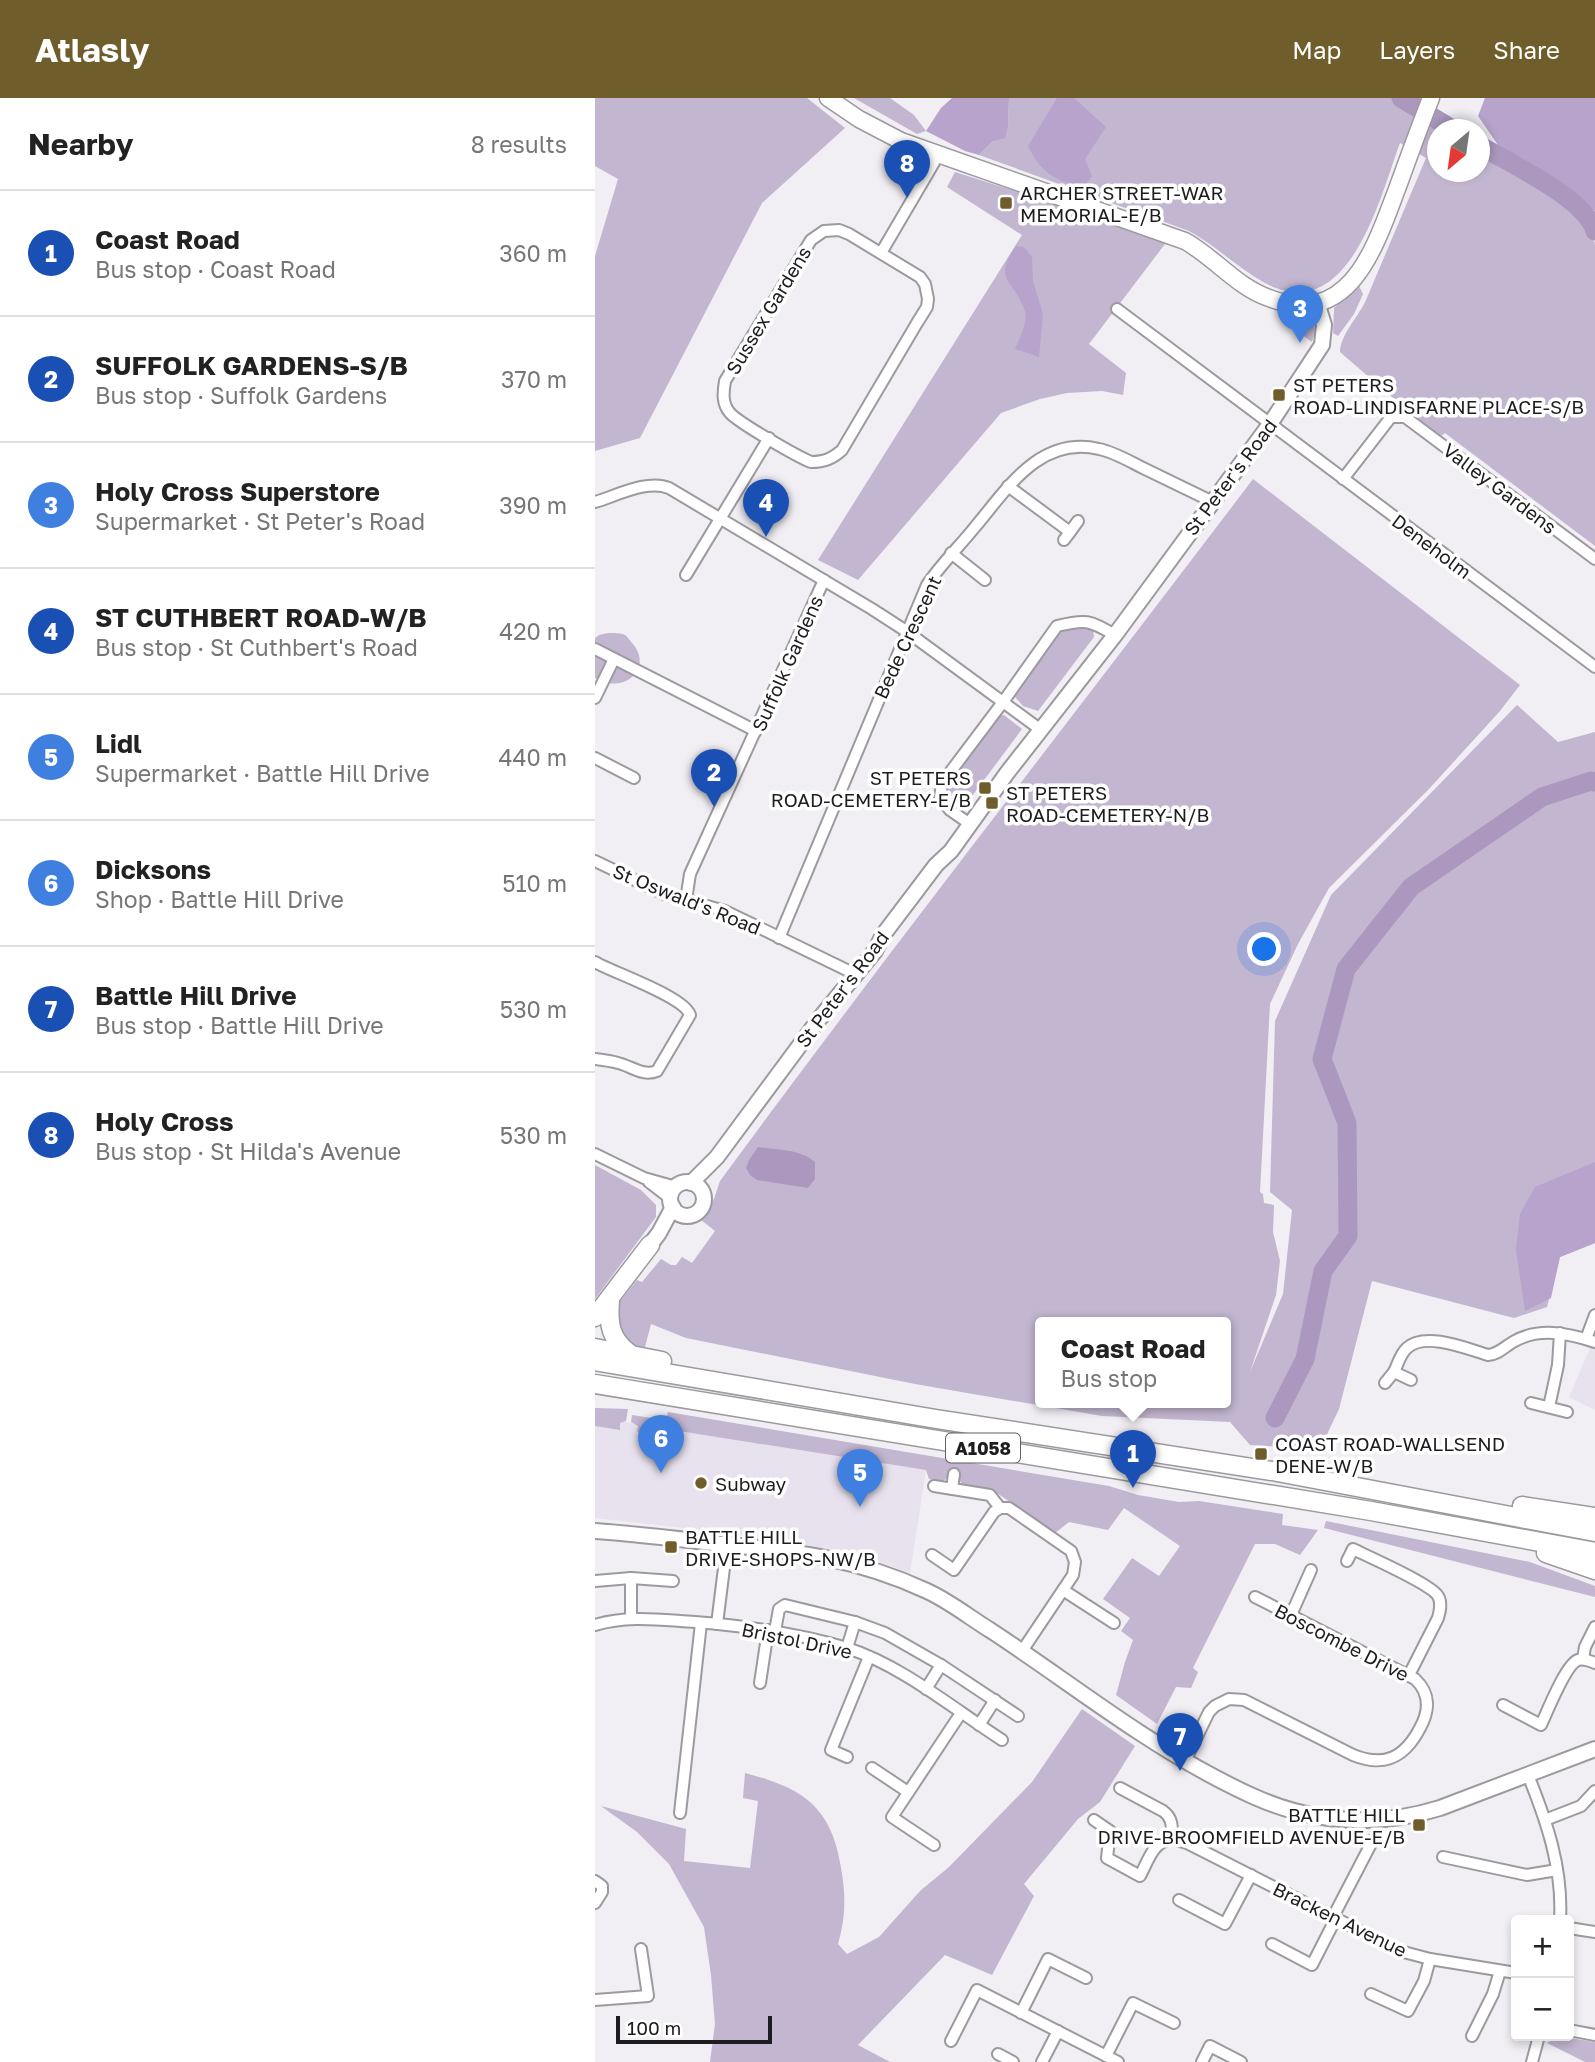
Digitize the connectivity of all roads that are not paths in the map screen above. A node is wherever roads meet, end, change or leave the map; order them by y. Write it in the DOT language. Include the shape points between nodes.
graph roads {
  1 [pos="828,98"];
  2 [pos="1431,98"];
  3 [pos="939,154"];
  4 [pos="881,253"];
  5 [pos="1317,302"];
  6 [pos="1117,309"];
  7 [pos="1270,424"];
  8 [pos="769,438"];
  9 [pos="1343,480"];
  10 [pos="1008,486"];
  11 [pos="1211,501"];
  12 [pos="595,502"];
  13 [pos="720,518"];
  14 [pos="1078,521"];
  15 [pos="951,553"];
  16 [pos="1595,559"];
  17 [pos="685,575"];
  18 [pos="824,580"];
  19 [pos="985,580"];
  20 [pos="906,631"];
  21 [pos="1115,635"];
  22 [pos="595,649"];
  23 [pos="614,659"];
  24 [pos="1595,667"];
  25 [pos="595,698"];
  26 [pos="1003,702"];
  27 [pos="1041,730"];
  28 [pos="756,731"];
  29 [pos="595,758"];
  30 [pos="634,778"];
  31 [pos="970,824"];
  32 [pos="595,861"];
  33 [pos="686,900"];
  34 [pos="779,938"];
  35 [pos="595,962"];
  36 [pos="855,974"];
  37 [pos="595,1059"];
  38 [pos="595,1154"];
  39 [pos="696,1186"];
  40 [pos="675,1202"];
  41 [pos="654,1239"];
  42 [pos="610,1300"];
  43 [pos="1595,1315"];
  44 [pos="595,1317"];
  45 [pos="1560,1333"];
  46 [pos="1590,1340"];
  47 [pos="595,1348"];
  48 [pos="630,1354"];
  49 [pos="595,1361"];
  50 [pos="1394,1372"];
  51 [pos="1411,1380"];
  52 [pos="1385,1383"];
  53 [pos="595,1384"];
  54 [pos="1531,1403"];
  55 [pos="1549,1407"];
  56 [pos="1567,1412"];
  57 [pos="936,1419"];
  58 [pos="1272,1471"];
  59 [pos="954,1474"];
  60 [pos="934,1486"];
  61 [pos="952,1489"];
  62 [pos="1000,1508"];
  63 [pos="1371,1511"];
  64 [pos="1595,1517"];
  65 [pos="595,1531"];
  66 [pos="1595,1532"];
  67 [pos="727,1544"];
  68 [pos="1595,1552"];
  69 [pos="932,1555"];
  70 [pos="1347,1561"];
  71 [pos="1311,1570"];
  72 [pos="1595,1570"];
  73 [pos="631,1578"];
  74 [pos="595,1581"];
  75 [pos="673,1581"];
  76 [pos="1063,1590"];
  77 [pos="1255,1597"];
  78 [pos="1291,1615"];
  79 [pos="631,1618"];
  80 [pos="855,1622"];
  81 [pos="701,1623"];
  82 [pos="1114,1623"];
  83 [pos="717,1624"];
  84 [pos="595,1625"];
  85 [pos="1595,1627"];
  86 [pos="772,1631"];
  87 [pos="847,1648"];
  88 [pos="1022,1651"];
  89 [pos="869,1657"];
  90 [pos="1583,1659"];
  91 [pos="1595,1663"];
  92 [pos="941,1665"];
  93 [pos="1409,1675"];
  94 [pos="760,1683"];
  95 [pos="926,1689"];
  96 [pos="995,1700"];
  97 [pos="1503,1705"];
  98 [pos="961,1713"];
  99 [pos="1018,1716"];
  100 [pos="979,1725"];
  101 [pos="1002,1740"];
  102 [pos="1595,1749"];
  103 [pos="846,1757"];
  104 [pos="1185,1760"];
  105 [pos="872,1768"];
  106 [pos="1528,1775"];
  107 [pos="1120,1788"];
  108 [pos="1595,1791"];
  109 [pos="908,1792"];
  110 [pos="680,1813"];
  111 [pos="1094,1820"];
  112 [pos="1545,1821"];
  113 [pos="1172,1839"];
  114 [pos="1373,1840"];
  115 [pos="934,1845"];
  116 [pos="1443,1857"];
  117 [pos="1557,1870"];
  118 [pos="1251,1875"];
  119 [pos="595,1881"];
  120 [pos="1179,1900"];
  121 [pos="595,1903"];
  122 [pos="1560,1915"];
  123 [pos="1335,1918"];
  124 [pos="1574,1929"];
  125 [pos="1595,1932"];
  126 [pos="1272,1944"];
  127 [pos="641,1949"];
  128 [pos="1430,1959"];
  129 [pos="1500,1971"];
  130 [pos="1511,1972"];
  131 [pos="1086,1978"];
  132 [pos="1371,1994"];
  133 [pos="595,2000"];
  134 [pos="1021,2013"];
  135 [pos="1174,2023"];
  136 [pos="1058,2031"];
  137 [pos="1574,2031"];
  138 [pos="1595,2035"];
  139 [pos="1472,2036"];
  140 [pos="951,2041"];
  141 [pos="1538,2041"];
  142 [pos="997,2054"];
  143 [pos="1106,2056"];
  144 [pos="1013,2062"];
  145 [pos="1042,2062"];
  146 [pos="1118,2062"];
  147 [pos="1202,2062"];
  148 [pos="1241,2062"];
  149 [pos="1532,2062"];
  1 -- 3 [label="main road" via="884,133"];
  2 -- 5 [label="main road" via="1370,256 1355,279 1337,294"];
  3 -- 4 [label="street"];
  3 -- 5 [label="main road" via="1185,241 1268,298 1298,304"];
  4 -- 8 [label="street, Sussex Gardens" via="839,230 824,230 811,240 725,382 723,393 730,413"];
  4 -- 8 [label="street, Sussex Gardens" via="920,277 927,291 927,307 842,450 822,462 811,461"];
  5 -- 7 [label="street, St Peter's Road" via="1324,325 1322,345"];
  6 -- 7 [label="street, Deneholm"];
  7 -- 9 [label="street, Deneholm"];
  7 -- 11 [label="street, St Peter's Road"];
  8 -- 13 [label="street"];
  9 -- 16 [label="street, Valley Gardens" via="1391,417 1405,417"];
  9 -- 24 [label="street, Deneholm"];
  10 -- 11 [label="street, Bede Crescent" via="1049,453 1083,447 1117,455"];
  10 -- 14 [label="street" via="1067,536"];
  10 -- 15 [label="street, Bede Crescent"];
  11 -- 21 [label="street, St Peter's Road"];
  12 -- 13 [label="street" via="660,484"];
  13 -- 17 [label="street"];
  13 -- 18 [label="street"];
  15 -- 19 [label="street"];
  15 -- 20 [label="street, Bede Crescent" via="927,586"];
  18 -- 20 [label="street"];
  18 -- 28 [label="street, Suffolk Gardens"];
  20 -- 26 [label="street"];
  20 -- 34 [label="street, Bede Crescent"];
  21 -- 26 [label="street" via="1093,622 1057,626"];
  21 -- 27 [label="street, St Peter's Road"];
  22 -- 23 [label="street"];
  23 -- 25 [label="street"];
  23 -- 28 [label="street"];
  26 -- 27 [label="street"];
  26 -- 31 [label="street" via="942,783 940,798"];
  27 -- 31 [label="street, St Peter's Road"];
  28 -- 33 [label="street, Suffolk Gardens" via="690,874"];
  29 -- 30 [label="street"];
  31 -- 36 [label="street, St Peter's Road"];
  32 -- 33 [label="street, St Oswald's Road"];
  33 -- 34 [label="street, St Oswald's Road" via="725,911"];
  34 -- 36 [label="street, St Oswald's Road"];
  35 -- 37 [label="street" via="686,1007 690,1015 652,1073"];
  36 -- 39 [label="street, St Peter's Road"];
  38 -- 40 [label="street" via="644,1178"];
  39 -- 40 [label="street, St Peter's Road" via="685,1182"];
  39 -- 40 [label="street, St Peter's Road" via="704,1198 701,1209 692,1216"];
  40 -- 41 [label="street, St Peter's Road"];
  41 -- 42 [label="highway"];
  42 -- 44 [label="highway"];
  42 -- 48 [label="highway" via="611,1332"];
  43 -- 46 [label="street"];
  45 -- 46 [label="street"];
  45 -- 50 [label="street" via="1529,1334 1488,1355 1424,1340 1409,1345"];
  45 -- 55 [label="street"];
  47 -- 48 [label="highway"];
  48 -- 57 [label="highway"];
  49 -- 57 [label="highway, A1058"];
  50 -- 51 [label="street"];
  50 -- 52 [label="street"];
  53 -- 63 [label="highway, A1058"];
  54 -- 55 [label="street"];
  55 -- 56 [label="street"];
  57 -- 58 [label="highway, A1058"];
  58 -- 64 [label="highway"];
  58 -- 66 [label="highway, A1058"];
  59 -- 61 [label="street"];
  60 -- 61 [label="street"];
  61 -- 62 [label="street" via="990,1495"];
  62 -- 69 [label="street" via="954,1570"];
  62 -- 76 [label="street" via="1009,1508 1071,1551 1073,1575"];
  63 -- 68 [label="highway, A1058"];
  63 -- 72 [label="highway" via="1546,1553"];
  65 -- 67 [label="street"];
  67 -- 83 [label="street"];
  67 -- 88 [label="street" via="808,1553 871,1568 930,1592"];
  70 -- 93 [label="street" via="1353,1549 1429,1588 1439,1599 1440,1613"];
  71 -- 78 [label="street"];
  73 -- 74 [label="street"];
  73 -- 75 [label="street"];
  73 -- 79 [label="street"];
  76 -- 82 [label="street"];
  76 -- 88 [label="street"];
  77 -- 78 [label="street, Boscombe Drive"];
  78 -- 93 [label="street, Boscombe Drive"];
  79 -- 81 [label="street, Bristol Drive"];
  79 -- 84 [label="street, Bristol Drive"];
  80 -- 86 [label="street" via="785,1605 779,1609"];
  80 -- 87 [label="street"];
  80 -- 92 [label="street" via="885,1633"];
  81 -- 83 [label="street, Bristol Drive"];
  81 -- 110 [label="street"];
  83 -- 86 [label="street, Bristol Drive"];
  85 -- 90 [label="street"];
  86 -- 87 [label="street, Bristol Drive"];
  86 -- 94 [label="street"];
  87 -- 89 [label="street, Bristol Drive"];
  88 -- 104 [label="street"];
  89 -- 95 [label="street, Bristol Drive"];
  89 -- 103 [label="street" via="831,1750"];
  90 -- 91 [label="street"];
  90 -- 97 [label="street" via="1569,1667 1546,1728"];
  92 -- 95 [label="street"];
  92 -- 96 [label="street"];
  93 -- 104 [label="street, Boscombe Drive" via="1423,1689 1427,1708 1412,1743 1397,1756 1376,1761 1362,1758 1237,1699 1222,1702 1209,1712"];
  95 -- 98 [label="street, Bristol Drive"];
  96 -- 99 [label="street"];
  96 -- 100 [label="street"];
  98 -- 100 [label="street, Bristol Drive"];
  98 -- 109 [label="street"];
  100 -- 101 [label="street, Bristol Drive"];
  102 -- 106 [label="street"];
  104 -- 106 [label="street" via="1276,1805 1359,1821 1427,1812"];
  105 -- 109 [label="street"];
  106 -- 112 [label="street"];
  107 -- 113 [label="street" via="1168,1815"];
  108 -- 112 [label="street" via="1574,1811"];
  109 -- 115 [label="street" via="892,1817"];
  111 -- 113 [label="street" via="1110,1831 1107,1858 1140,1876 1155,1847"];
  112 -- 117 [label="street"];
  113 -- 118 [label="street, Bracken Avenue"];
  114 -- 123 [label="street"];
  116 -- 117 [label="street" via="1527,1875"];
  117 -- 122 [label="street"];
  118 -- 120 [label="street" via="1225,1924"];
  118 -- 123 [label="street, Bracken Avenue"];
  119 -- 121 [label="street" via="602,1892"];
  123 -- 126 [label="street" via="1312,1965"];
  123 -- 128 [label="street, Bracken Avenue" via="1387,1945"];
  124 -- 125 [label="street"];
  127 -- 133 [label="street" via="648,1996"];
  128 -- 129 [label="street, Bracken Avenue"];
  128 -- 132 [label="street" via="1408,2011"];
  129 -- 130 [label="street, Bracken Avenue"];
  129 -- 139 [label="street"];
  131 -- 134 [label="street" via="1048,1959"];
  134 -- 136 [label="street"];
  134 -- 140 [label="street" via="977,1990"];
  135 -- 143 [label="street" via="1133,2003"];
  136 -- 143 [label="street"];
  136 -- 145 [label="street"];
  137 -- 138 [label="street"];
  141 -- 149 [label="street"];
  142 -- 144 [label="street"];
  143 -- 146 [label="street"];
  147 -- 148 [label="street" via="1210,2046"];
}
